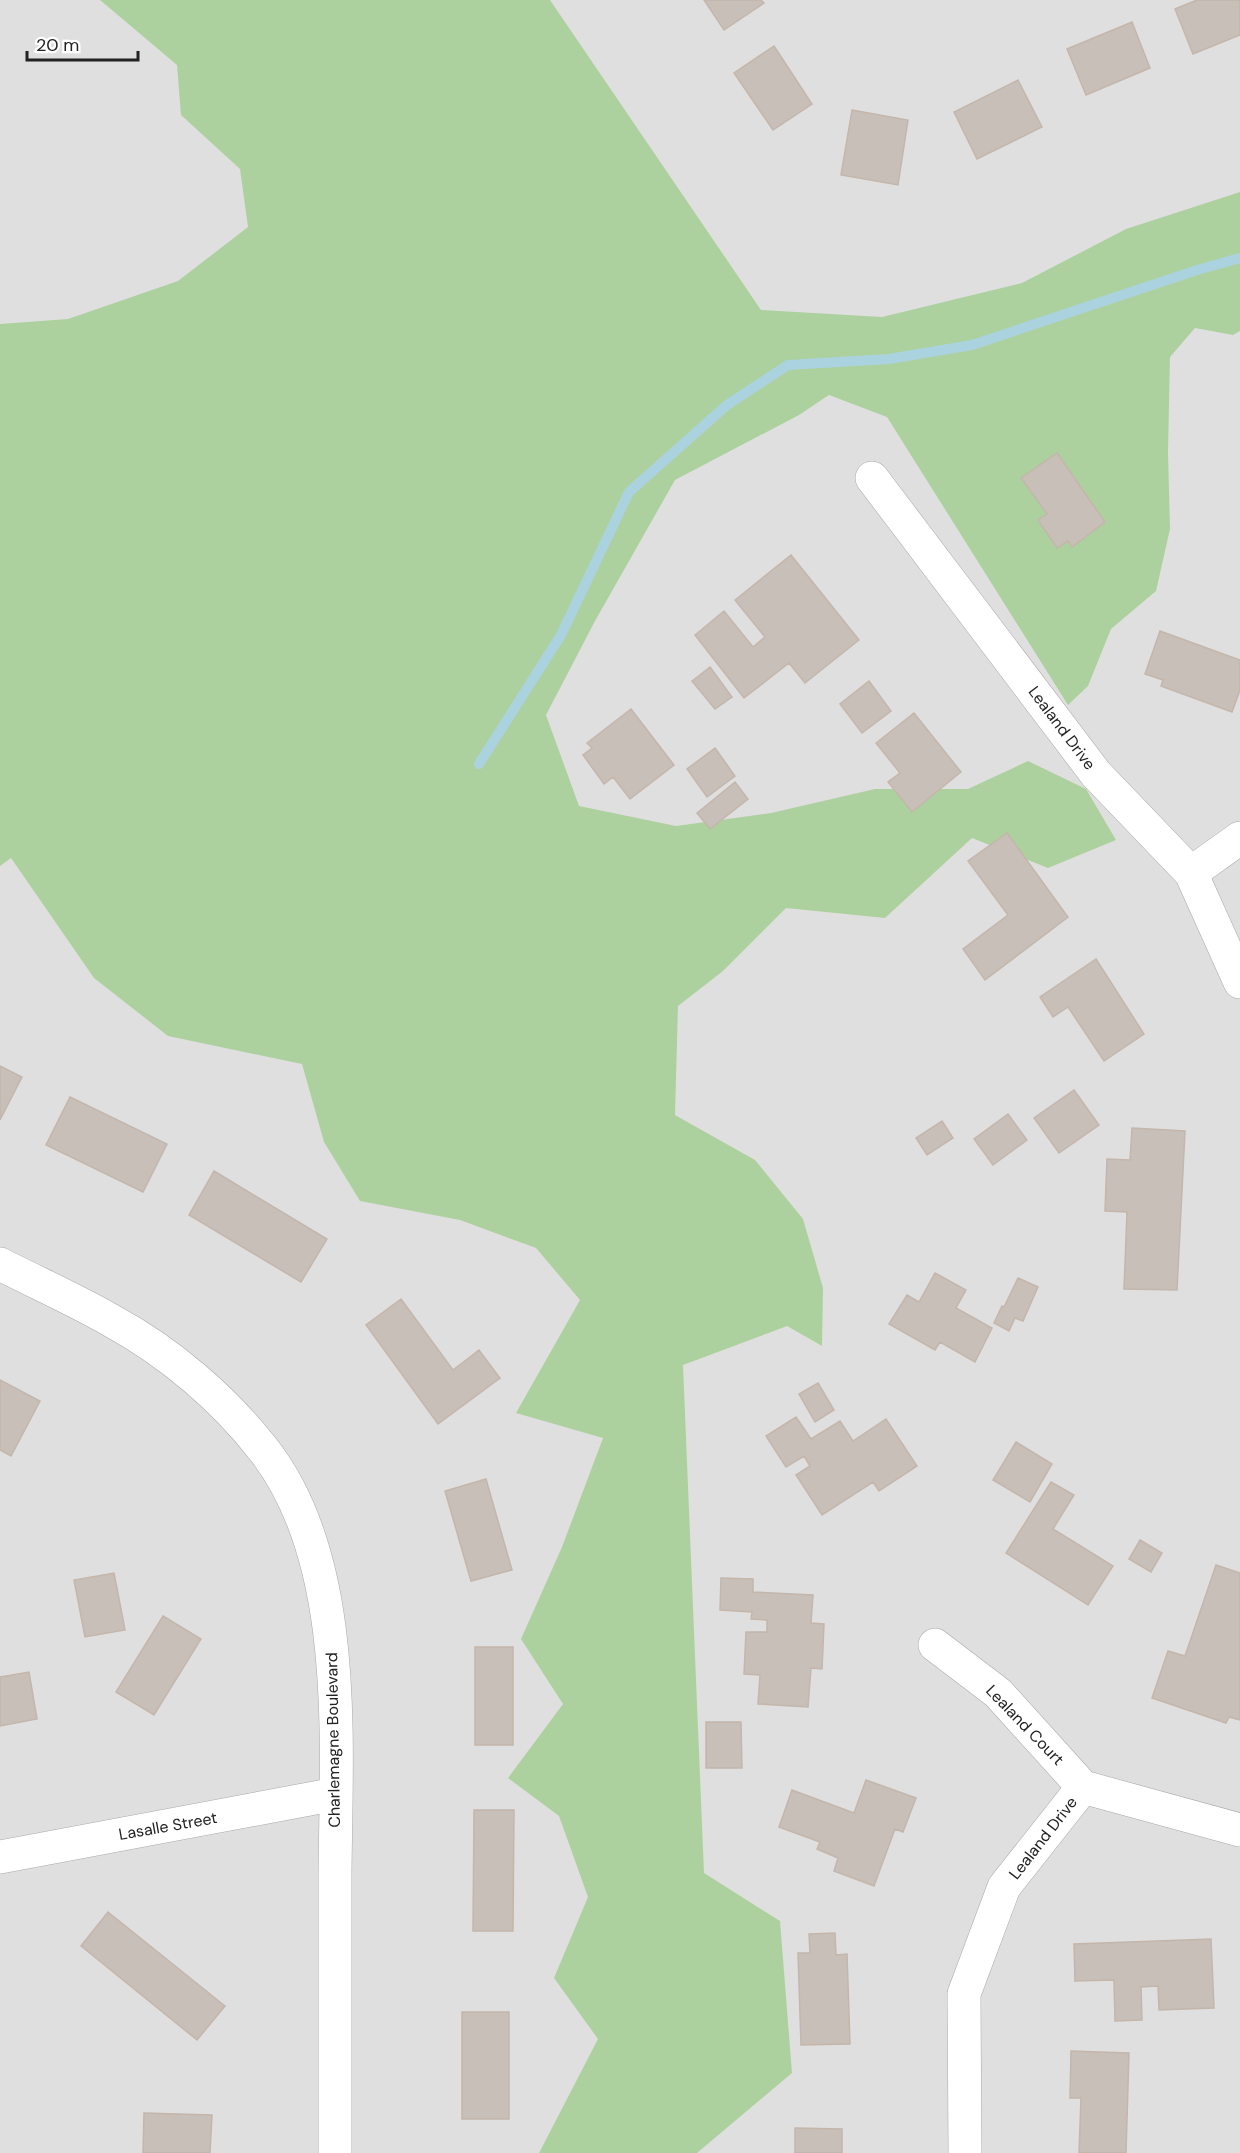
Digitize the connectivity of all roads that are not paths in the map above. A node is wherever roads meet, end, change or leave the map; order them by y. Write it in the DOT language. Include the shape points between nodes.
graph roads {
  1 [pos="872,478"];
  2 [pos="1240,838"];
  3 [pos="1191,873"];
  4 [pos="1240,982"];
  5 [pos="0,1264"];
  6 [pos="935,1644"];
  7 [pos="1083,1787"];
  8 [pos="336,1794"];
  9 [pos="1240,1830"];
  10 [pos="0,1857"];
  11 [pos="335,2153"];
  12 [pos="965,2153"];
  1 -- 3 [label="street, Lealand Drive" via="1096,774"];
  2 -- 3 [label="street"];
  3 -- 4 [label="street, Lealand Drive"];
  5 -- 8 [label="street, Charlemagne Boulevard" via="113,1321 162,1353 200,1383 264,1450 291,1493 311,1541 325,1598 333,1666"];
  6 -- 7 [label="street, Lealand Court" via="998,1694"];
  7 -- 9 [label="street, Lealand Drive"];
  7 -- 12 [label="street, Lealand Drive" via="1004,1887 964,1994"];
  8 -- 10 [label="street, Lasalle Street"];
  8 -- 11 [label="street, Charlemagne Boulevard"];
}
